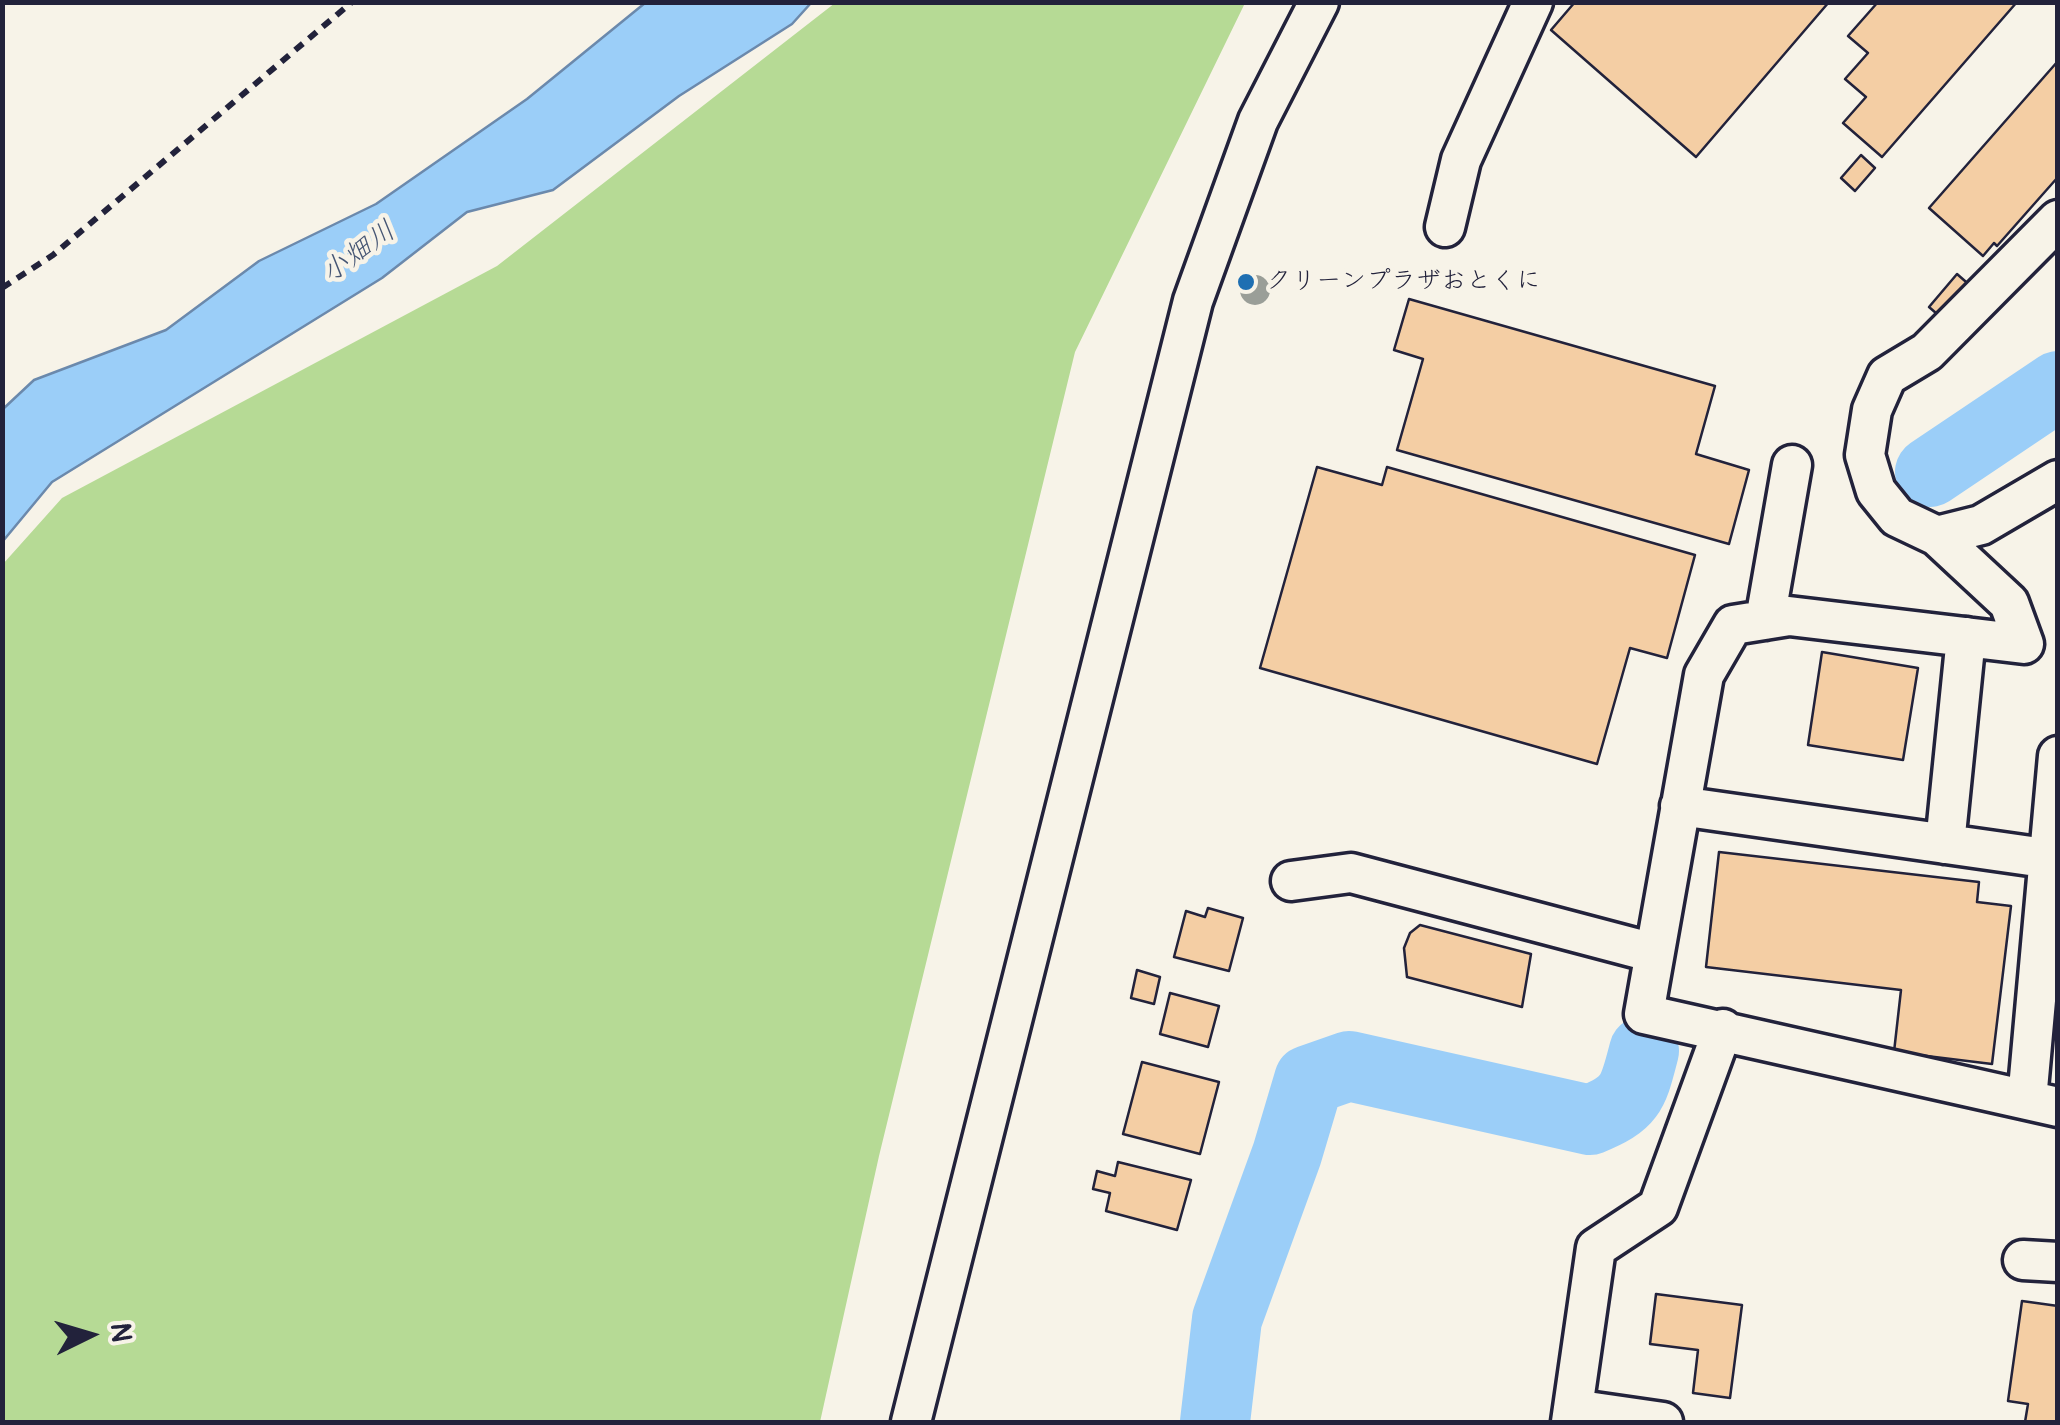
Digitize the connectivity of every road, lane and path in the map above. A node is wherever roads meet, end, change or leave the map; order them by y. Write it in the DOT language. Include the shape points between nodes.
graph roads {
  1 [pos="352,2"];
  2 [pos="1319,2"];
  3 [pos="1533,2"];
  4 [pos="2058,220"];
  5 [pos="1444,226"];
  6 [pos="2,288"];
  7 [pos="1792,465"];
  8 [pos="2058,480"];
  9 [pos="1937,536"];
  10 [pos="1765,620"];
  11 [pos="1966,637"];
  12 [pos="2058,756"];
  13 [pos="1680,806"];
  14 [pos="1945,844"];
  15 [pos="2053,859"];
  16 [pos="1290,881"];
  17 [pos="2049,949"];
  18 [pos="1654,953"];
  19 [pos="1723,1029"];
  20 [pos="2042,1103"];
  21 [pos="1572,1416"];
  22 [pos="912,1422"];
  23 [pos="1663,1422"];
  1 -- 6 [label="path" via="53,256"];
  2 -- 22 [label="street" via="1258,121 1193,301"];
  3 -- 5 [label="street" via="1462,160"];
  4 -- 9 [label="street" via="1927,352 1887,376 1872,410 1866,456 1876,491 1898,517"];
  7 -- 10 [label="street"];
  8 -- 9 [label="street" via="1981,525"];
  9 -- 11 [label="street" via="2009,603 2024,644"];
  10 -- 11 [label="street" via="1789,616"];
  10 -- 13 [label="street" via="1733,626 1704,675"];
  11 -- 14 [label="street"];
  12 -- 15 [label="street"];
  13 -- 14 [label="street"];
  13 -- 18 [label="street"];
  14 -- 15 [label="street"];
  15 -- 17 [label="street"];
  16 -- 18 [label="street" via="1352,873"];
  17 -- 20 [label="street"];
  18 -- 19 [label="street" via="1644,1014"];
  19 -- 20 [label="street"];
  19 -- 21 [label="street" via="1658,1206 1596,1248"];
  21 -- 23 [label="street"];
}
